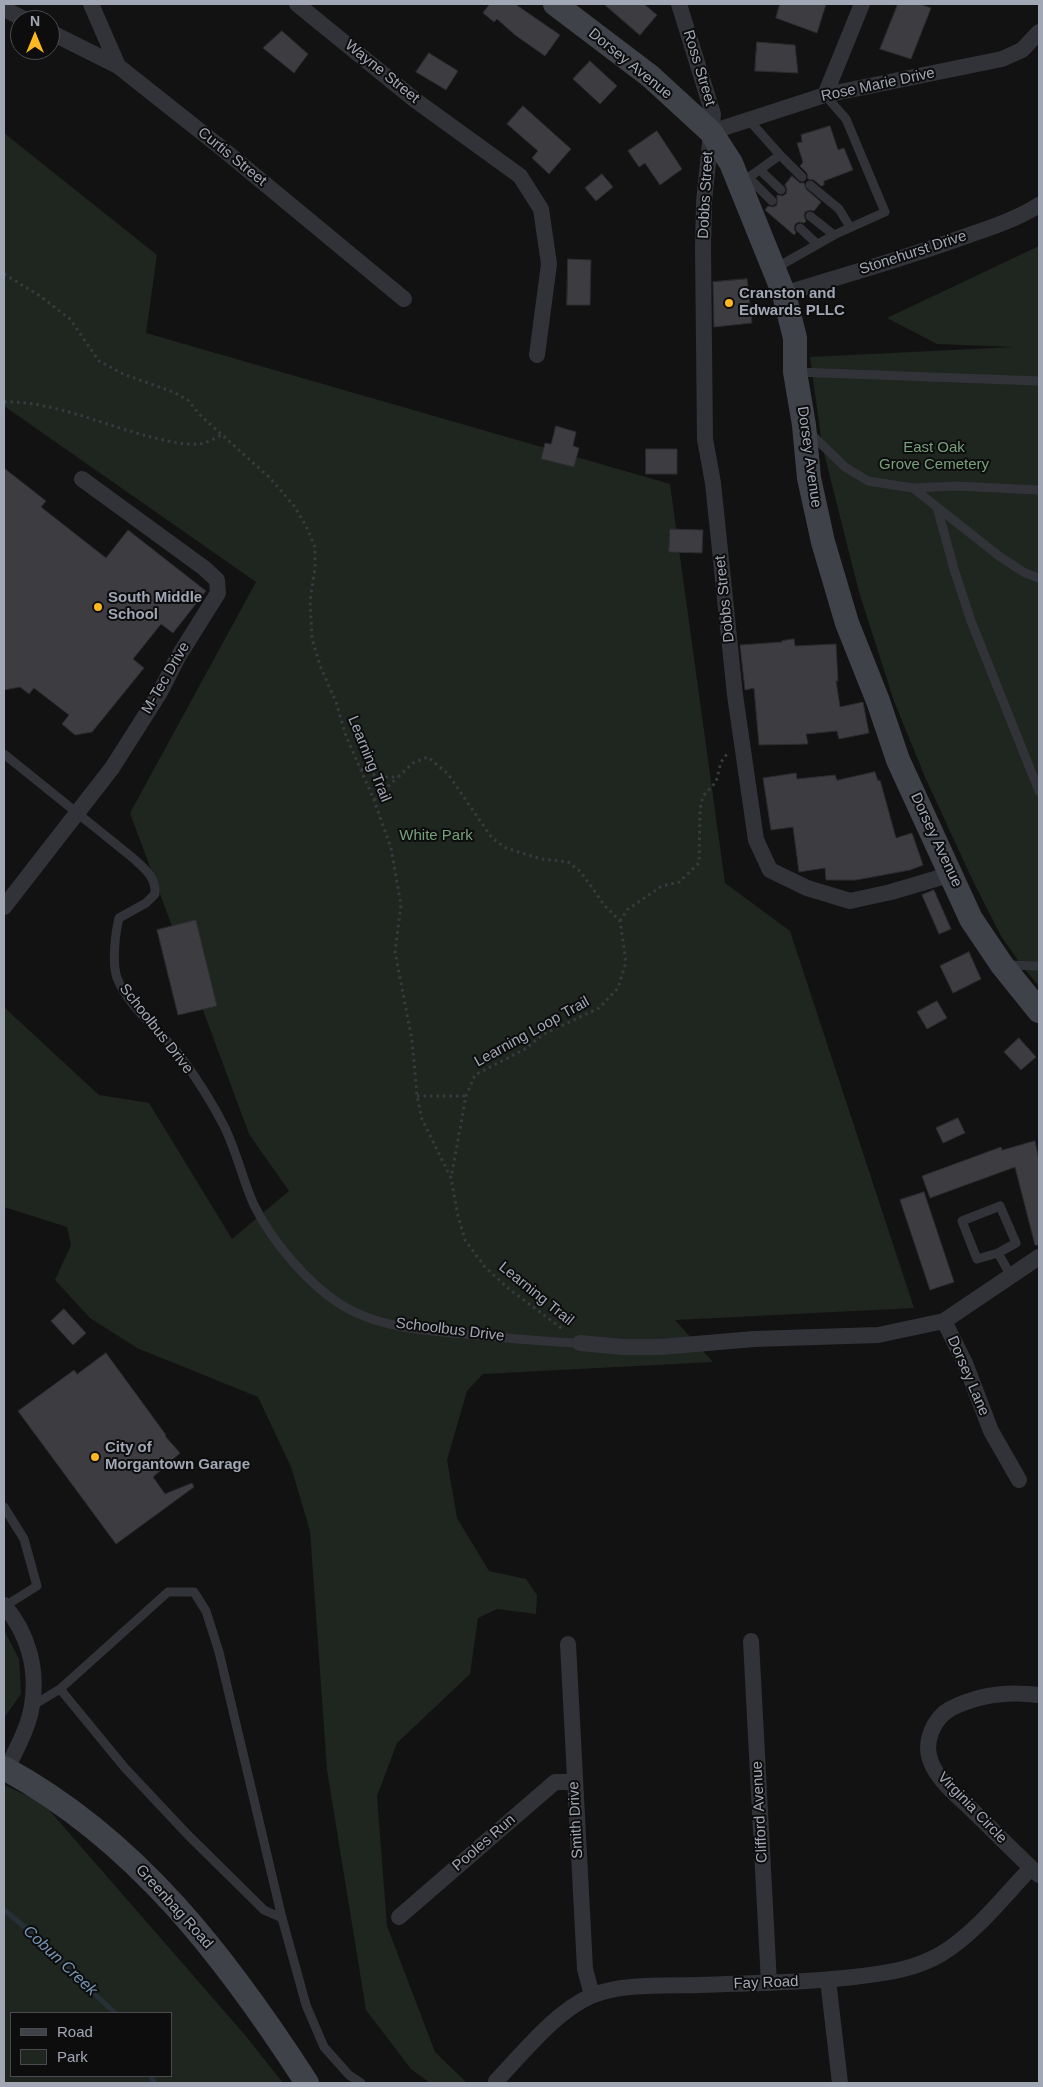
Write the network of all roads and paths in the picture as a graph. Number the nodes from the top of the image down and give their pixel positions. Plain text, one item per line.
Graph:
1 (91, 4) edge
2 (297, 4) edge
3 (555, 4) edge
4 (679, 4) edge
5 (862, 4) edge
6 (1039, 32) edge
7 (60, 37) edge
8 (118, 66) junction
9 (826, 95) junction
10 (749, 120) junction
11 (710, 132) junction
12 (780, 155) junction
13 (760, 170) junction
14 (802, 177) dead end
15 (744, 181) junction
16 (810, 185) dead end
17 (781, 190) dead end
18 (772, 201) dead end
19 (1039, 205) edge
20 (810, 216) dead end
21 (850, 227) junction
22 (800, 228) dead end
23 (834, 235) junction
24 (817, 244) junction
25 (774, 270) junction
26 (4, 274) edge
27 (784, 294) junction
28 (404, 300) dead end
29 (537, 355) dead end
30 (795, 372) junction
31 (1039, 381) edge
32 (4, 402) edge
33 (804, 425) junction
34 (222, 435) junction
35 (82, 479) dead end
36 (913, 488) junction
37 (1039, 490) edge
38 (937, 507) junction
39 (1039, 578) edge
40 (741, 737) junction
41 (4, 754) edge
42 (360, 768) junction
43 (398, 777) junction
44 (1039, 791) edge
45 (374, 800) junction
46 (77, 812) junction
47 (952, 874) junction
48 (6, 899) edge
49 (620, 920) junction
50 (1002, 964) junction
51 (1039, 966) edge
52 (1039, 1011) edge
53 (417, 1096) junction
54 (466, 1096) junction
55 (451, 1178) junction
56 (998, 1253) junction
57 (1039, 1256) edge
58 (1010, 1276) junction
59 (944, 1321) junction
60 (580, 1343) junction
61 (1019, 1480) dead end
62 (4, 1507) edge
63 (4, 1606) edge
64 (751, 1641) dead end
65 (568, 1644) dead end
66 (60, 1689) junction
67 (1039, 1695) edge
68 (32, 1706) junction
69 (5, 1769) edge
70 (574, 1782) junction
71 (1035, 1872) edge
72 (399, 1917) dead end
73 (282, 1918) junction
74 (828, 1980) junction
75 (768, 1983) junction
76 (592, 1995) junction
77 (496, 2081) dead end
78 (307, 2083) edge
79 (361, 2083) edge
80 (840, 2083) edge

1 - 8 street
2 - 29 street, Wayne Street
3 - 11 street, Dorsey Avenue
4 - 11 street, Ross Street
5 - 9 street
6 - 9 street, Rose Marie Drive
7 - 8 street, Curtis Street
8 - 28 street, Curtis Street
9 - 10 street, Rose Marie Drive
9 - 21 lane
10 - 11 street, Rose Marie Drive
10 - 12 lane
11 - 15 street, Dorsey Avenue
11 - 40 street, Dobbs Street
12 - 13 lane
12 - 14 lane
13 - 15 lane
13 - 17 lane
15 - 18 lane
15 - 25 street, Dorsey Avenue
16 - 21 lane
19 - 27 street, Stonehurst Drive
20 - 23 lane
21 - 23 lane
22 - 24 lane
23 - 24 lane
24 - 25 lane
25 - 27 street, Dorsey Avenue
26 - 34 path, Learning Trail
27 - 30 street, Dorsey Avenue
30 - 31 lane
30 - 33 street, Dorsey Avenue
32 - 34 path
33 - 36 lane
33 - 47 street, Dorsey Avenue
34 - 42 path, Learning Trail
35 - 46 street, M-Tec Drive
36 - 37 lane
36 - 38 lane
38 - 39 lane
38 - 44 lane
40 - 47 street, Dobbs Street
40 - 49 path
41 - 46 lane
42 - 43 path
42 - 45 path, Learning Trail
43 - 45 path
43 - 49 path
45 - 53 path, Learning Trail
46 - 48 street, M-Tec Drive
46 - 60 lane, Schoolbus Drive
47 - 50 street, Dorsey Avenue
49 - 54 path, Learning Loop Trail
50 - 51 lane
50 - 52 street, Dorsey Avenue
53 - 54 path
53 - 55 path, Learning Trail
54 - 55 path, Learning Loop Trail
55 - 60 path, Learning Trail
56 - 56 lane
56 - 58 lane
57 - 58 street, Dorsey Lane
58 - 59 street, Dorsey Lane
59 - 60 street, Schoolbus Drive
59 - 61 street, Dorsey Lane
62 - 63 lane
63 - 68 street
64 - 75 street, Clifford Avenue
65 - 70 street, Smith Drive
66 - 68 lane
66 - 73 lane
66 - 73 lane
67 - 71 street, Virginia Circle
68 - 69 street
69 - 78 street, Greenbag Road
70 - 72 street, Pooles Run
70 - 76 street, Smith Drive
71 - 74 street, Fay Road
73 - 79 lane
74 - 75 street, Fay Road
74 - 80 street
75 - 76 street, Fay Road
76 - 77 street, Fay Road

